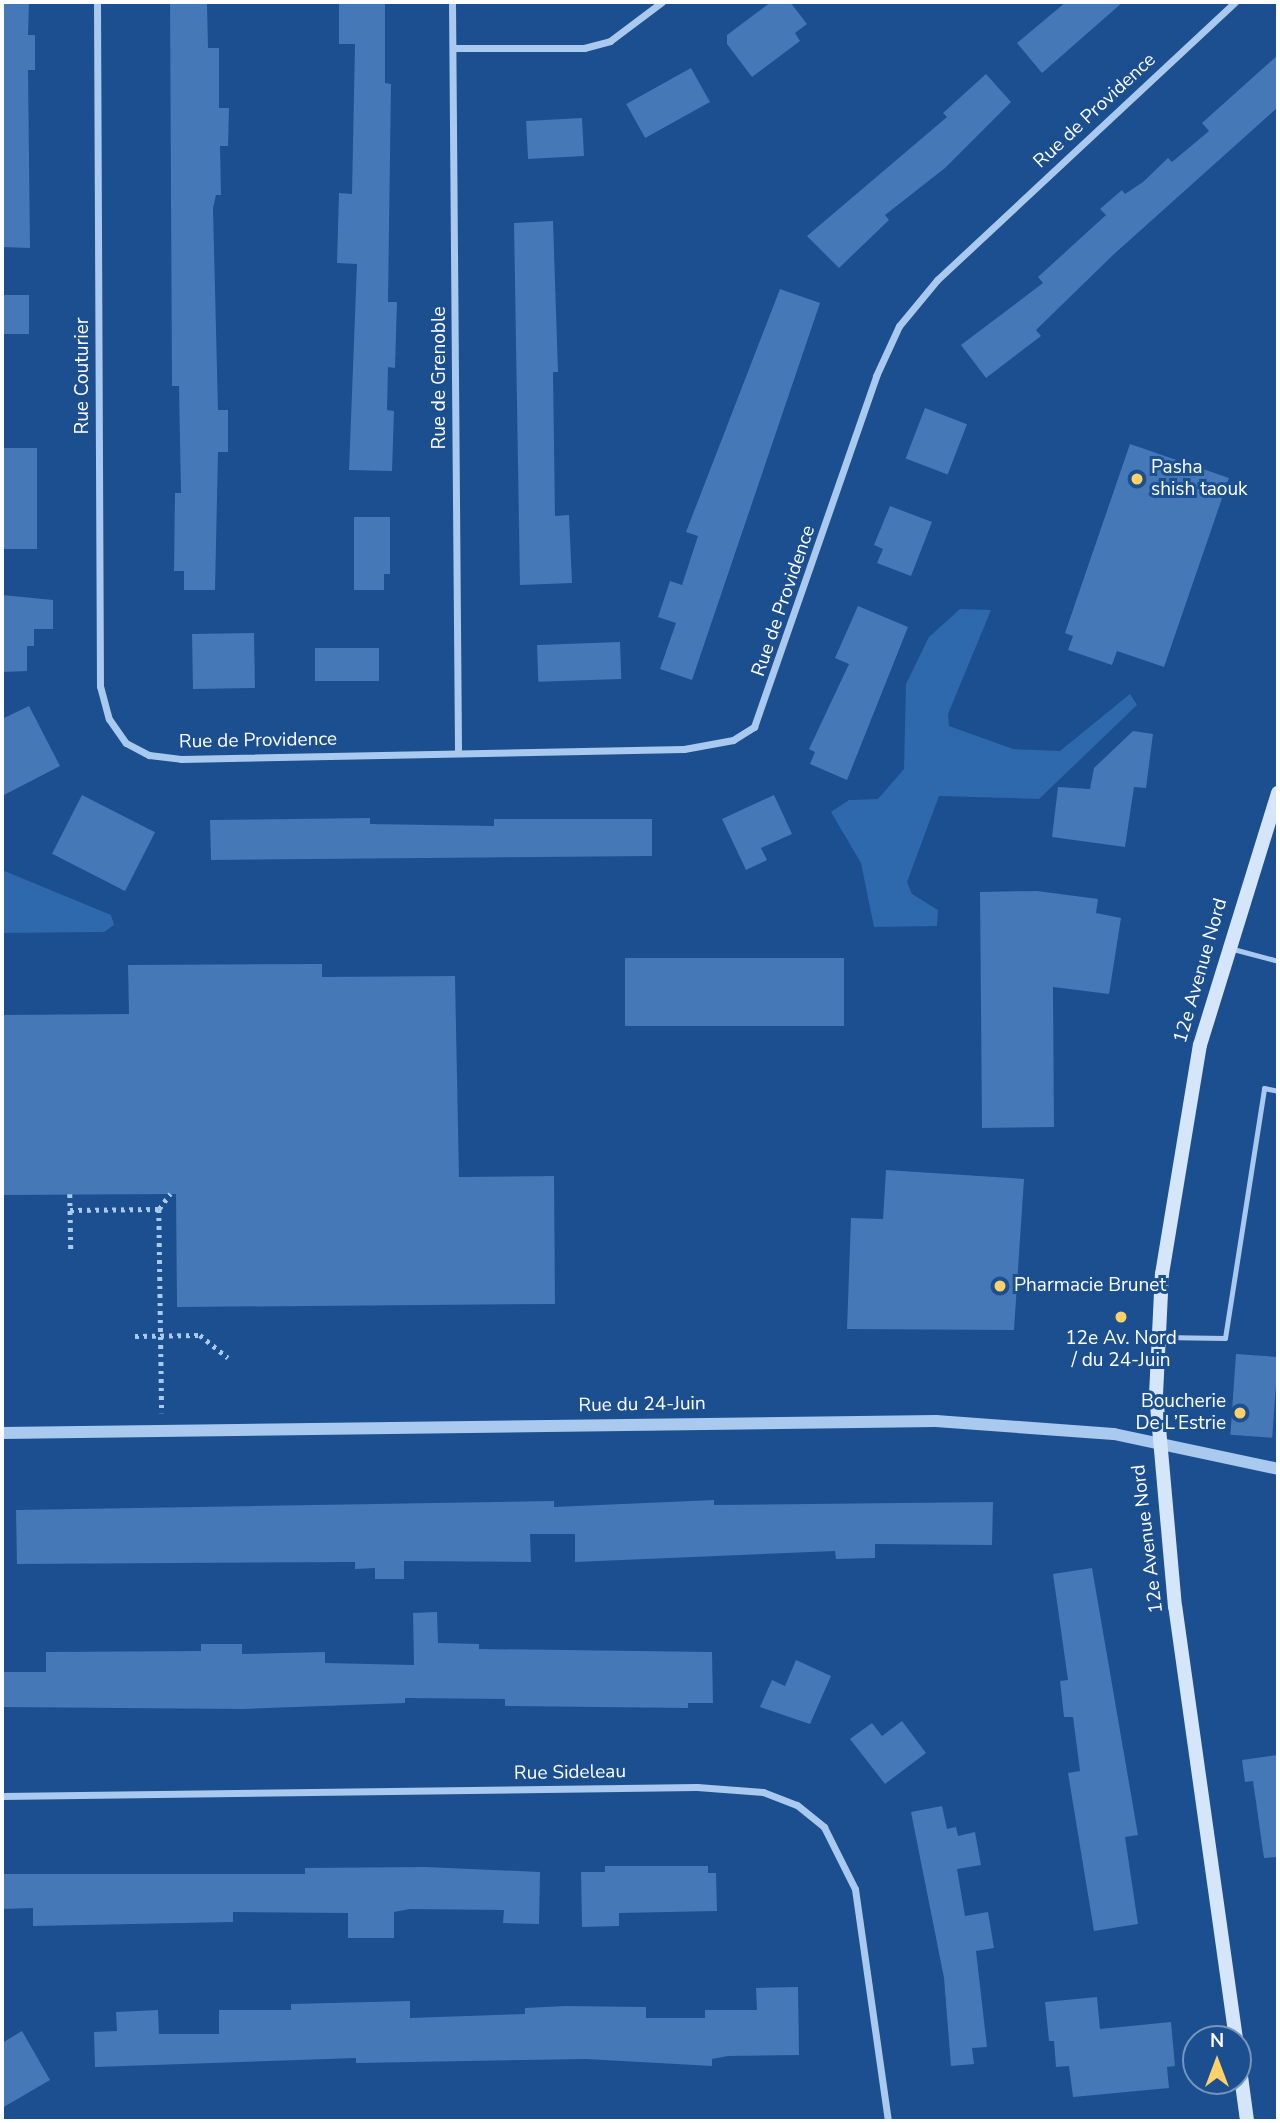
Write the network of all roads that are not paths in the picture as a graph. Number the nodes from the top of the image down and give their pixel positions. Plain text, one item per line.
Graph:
1 (97, 2) edge
2 (452, 2) edge
3 (662, 2) edge
4 (1235, 2) edge
5 (453, 48) junction
6 (126, 743) joint
7 (458, 753) junction
8 (1278, 793) edge
9 (1226, 947) junction
10 (1278, 961) edge
11 (1278, 1091) edge
12 (1158, 1337) junction
13 (2, 1433) edge
14 (1157, 1444) junction
15 (1278, 1469) edge
16 (2, 1796) edge
17 (1234, 2025) edge
18 (1244, 2095) edge
19 (887, 2121) edge
20 (1247, 2121) edge

1 - 6 street, Rue Couturier
2 - 5 street, Rue de Grenoble
3 - 5 street
4 - 7 street, Rue de Providence
5 - 7 street, Rue de Grenoble
6 - 7 street, Rue de Providence
8 - 9 main road, 12e Avenue Nord
9 - 10 lane
9 - 12 main road, 12e Avenue Nord
11 - 12 lane
12 - 14 main road, 12e Avenue Nord
13 - 14 street, Rue du 24-Juin
14 - 15 street, Rue du 24-Juin
14 - 17 main road, 12e Avenue Nord
16 - 19 street, Rue Sideleau
18 - 20 main road

